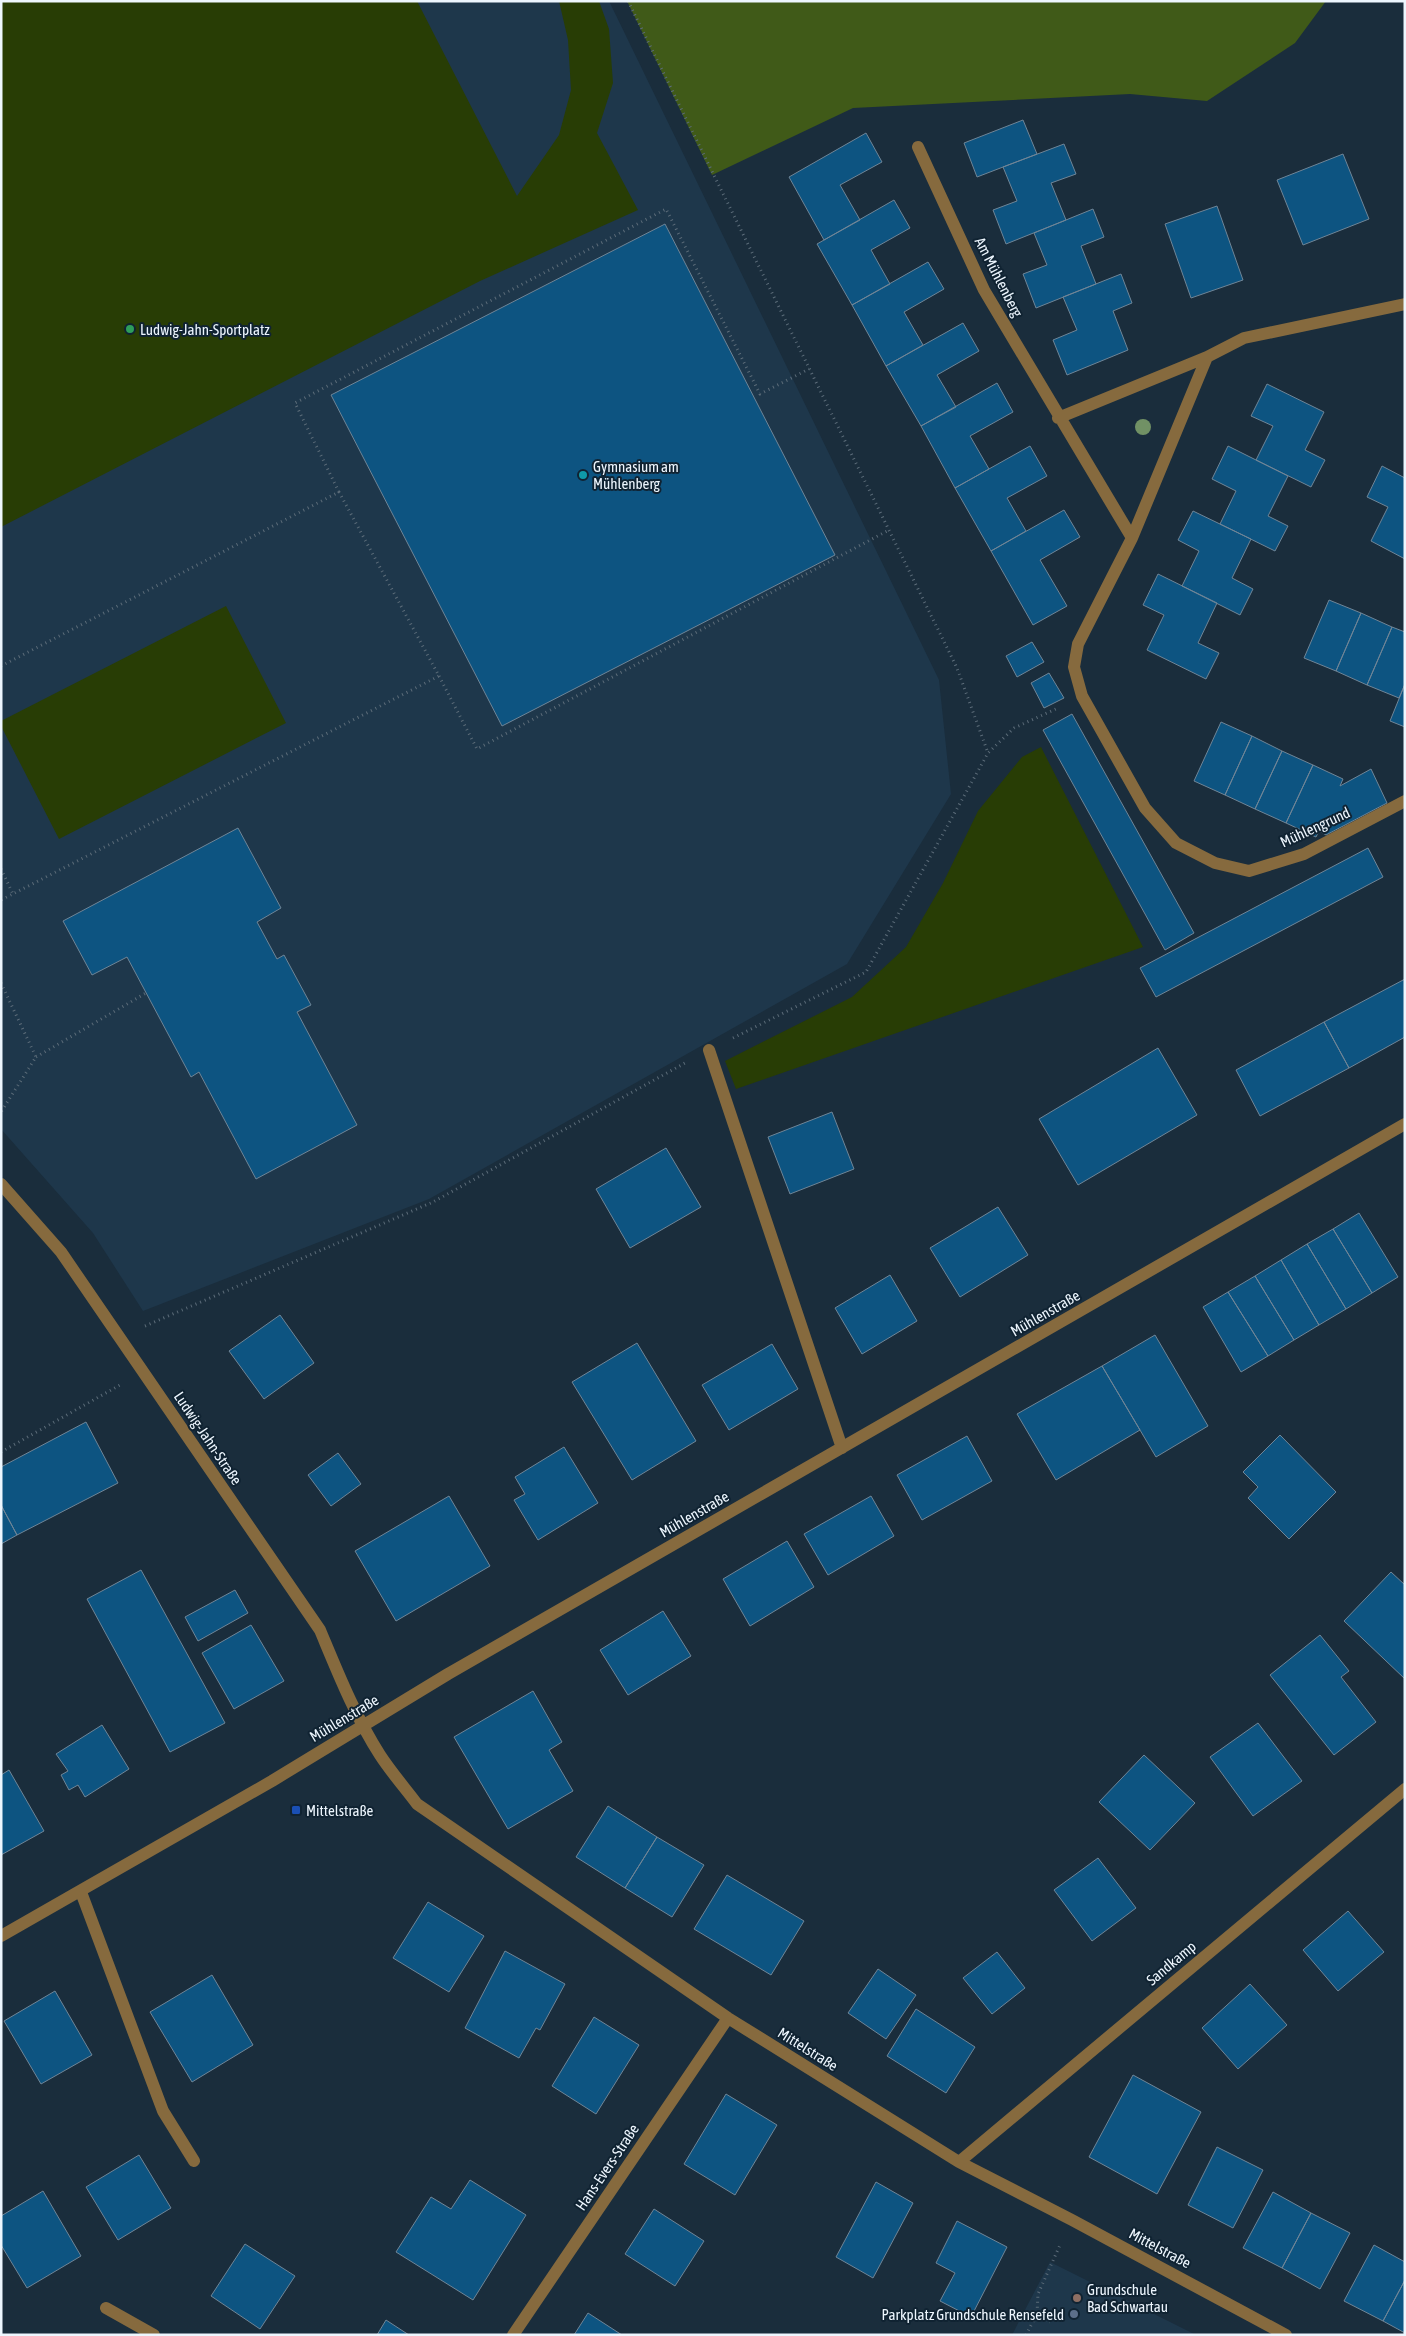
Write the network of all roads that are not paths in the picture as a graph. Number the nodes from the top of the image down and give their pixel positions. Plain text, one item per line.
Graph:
1 (918, 147) dead end
2 (1405, 304) edge
3 (1207, 356) junction
4 (1058, 418) junction
5 (1132, 538) junction
6 (1405, 801) edge
7 (710, 1050) road end
8 (1405, 1124) edge
9 (1, 1184) edge
10 (842, 1448) junction
11 (363, 1726) junction
12 (1405, 1790) edge
13 (81, 1892) junction
14 (1, 1936) edge
15 (728, 2018) junction
16 (194, 2161) dead end
17 (958, 2162) junction
18 (106, 2308) dead end
19 (154, 2335) edge
20 (513, 2335) edge
21 (1286, 2335) edge

1 - 4 street, Am Mühlenberg
2 - 3 street
3 - 4 street
3 - 5 street
4 - 5 street, Am Mühlenberg
5 - 6 street, Mühlengrund
7 - 10 street
8 - 10 street, Mühlenstraße
9 - 11 street, Ludwig-Jahn-Straße
10 - 11 street, Mühlenstraße
11 - 13 street, Mühlenstraße
11 - 15 street, Mittelstraße
12 - 17 street, Sandkamp
13 - 14 street, Mühlenstraße
13 - 16 street
15 - 17 street, Mittelstraße
15 - 20 street, Hans-Evers-Straße
17 - 21 street, Mittelstraße
18 - 19 street

